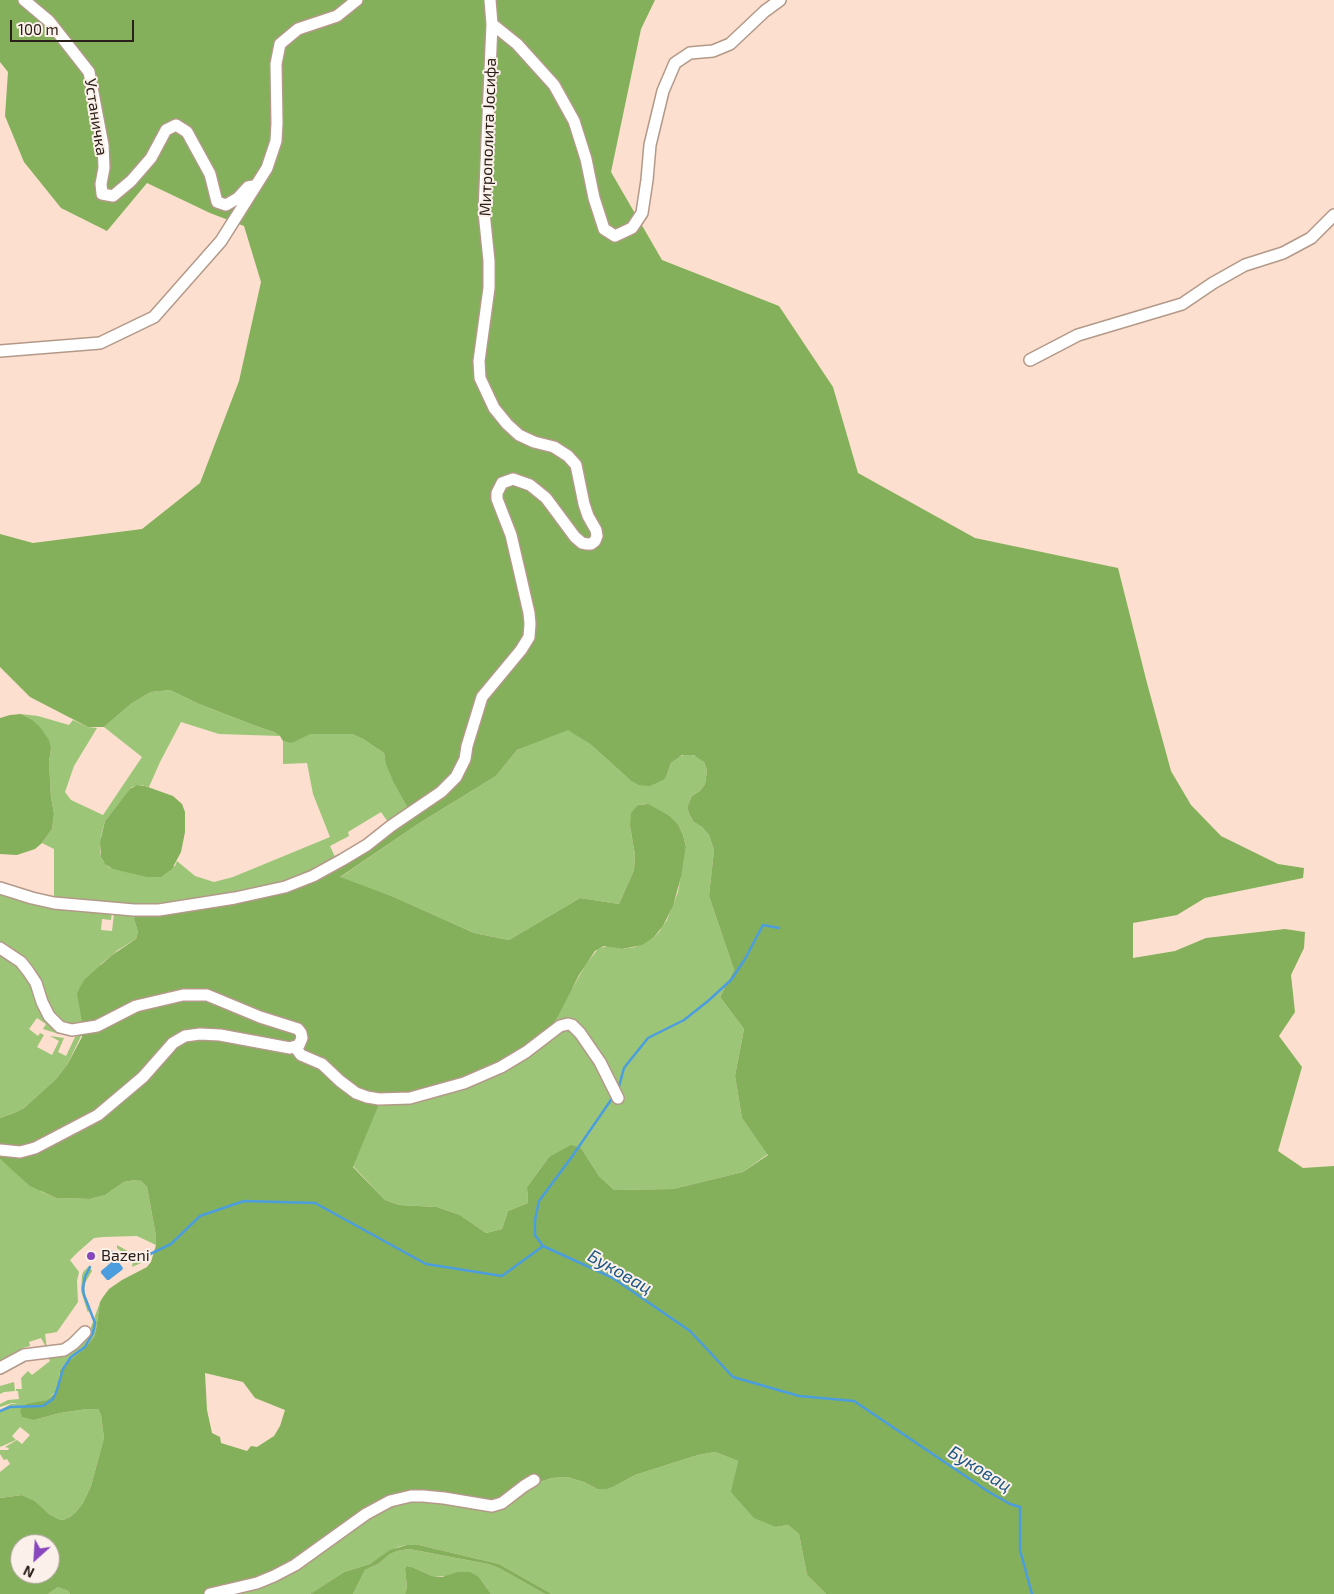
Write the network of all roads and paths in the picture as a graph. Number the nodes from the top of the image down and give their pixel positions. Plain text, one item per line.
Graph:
1 (24, 0) edge
2 (357, 0) edge
3 (490, 0) edge
4 (780, 0) edge
5 (492, 24) junction
6 (256, 186) junction
7 (1334, 215) edge
8 (0, 351) edge
9 (1030, 360) dead end
10 (0, 888) edge
11 (0, 948) edge
12 (295, 1048) junction
13 (616, 1095) dead end
14 (0, 1150) edge
15 (85, 1332) dead end
16 (0, 1368) edge
17 (534, 1480) dead end
18 (210, 1594) edge

1 - 6 street, Устаничка
2 - 6 street
3 - 5 street, Митрополита Јосифа
4 - 5 street
5 - 10 street, Митрополита Јосифа
6 - 8 street
7 - 9 street
11 - 12 street
12 - 13 street
12 - 14 street
15 - 16 street
17 - 18 street

